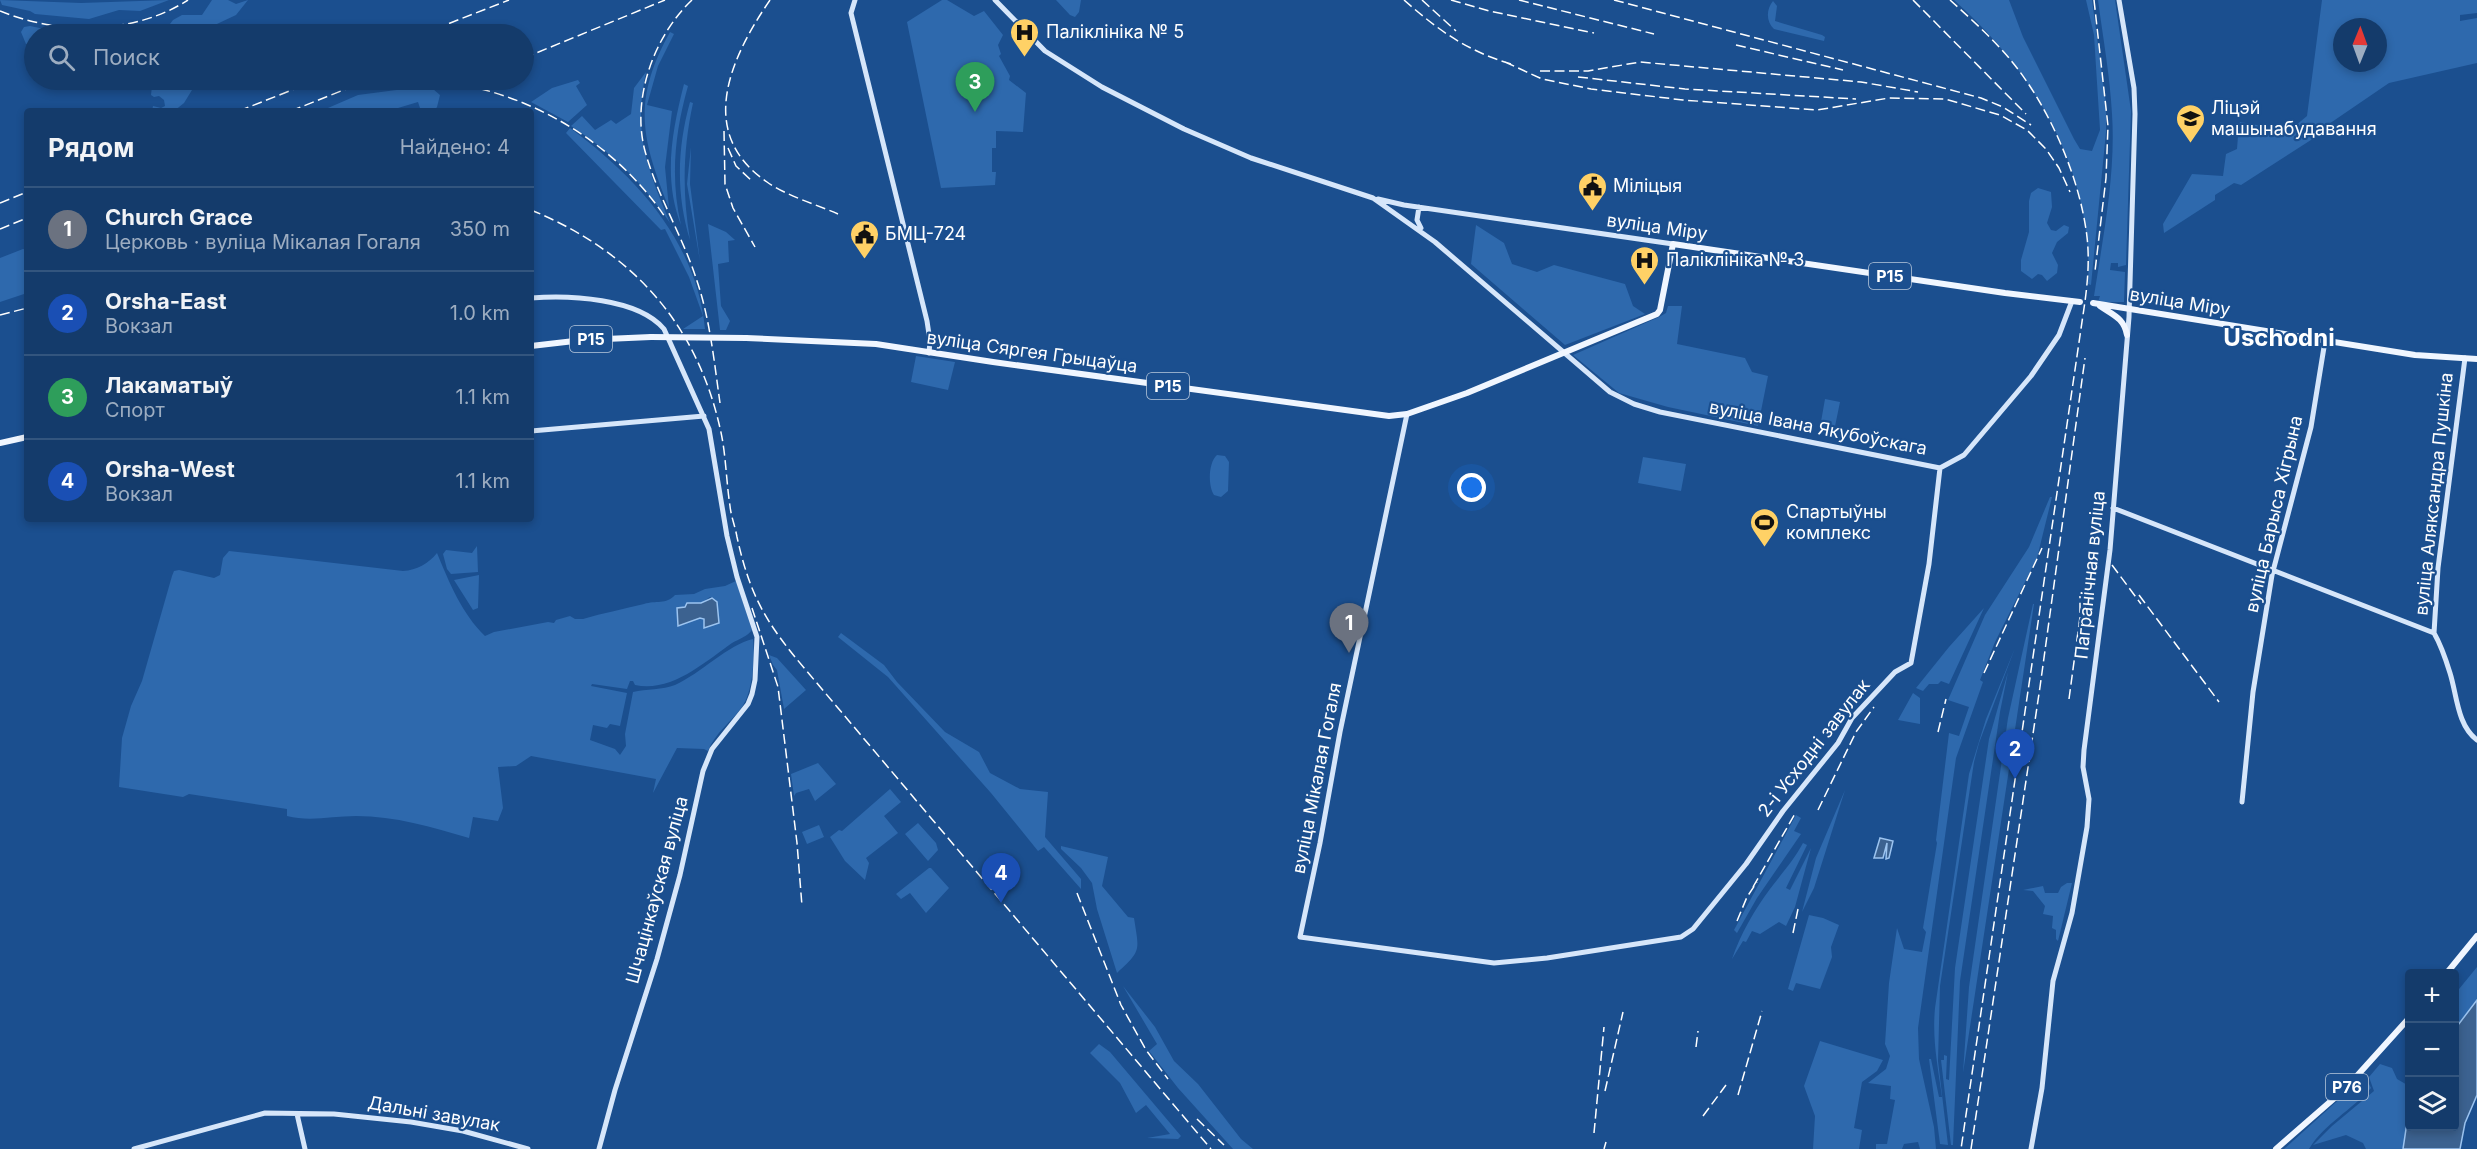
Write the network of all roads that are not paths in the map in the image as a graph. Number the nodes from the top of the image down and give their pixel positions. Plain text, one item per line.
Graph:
1 (855, 0) edge
2 (995, 0) edge
3 (2120, 0) edge
4 (1373, 198) junction
5 (1404, 205) junction
6 (1419, 207) junction
7 (1403, 218) junction
8 (1424, 232) junction
9 (1672, 244) junction
10 (534, 298) edge
11 (2072, 301) junction
12 (2089, 303) junction
13 (2129, 309) junction
14 (2127, 334) junction
15 (2325, 341) junction
16 (534, 346) edge
17 (929, 353) junction
18 (1563, 353) junction
19 (2465, 358) junction
20 (2477, 359) edge
21 (1407, 414) junction
22 (704, 416) junction
23 (534, 431) edge
24 (24, 438) edge
25 (0, 443) edge
26 (1940, 468) junction
27 (2113, 508) junction
28 (2273, 569) junction
29 (2434, 633) junction
30 (2477, 740) edge
31 (2242, 802) dead end
32 (1693, 929) joint
33 (2477, 936) edge
34 (2450, 969) edge
35 (2405, 1022) edge
36 (297, 1114) junction
37 (134, 1149) edge
38 (305, 1149) edge
39 (528, 1149) edge
40 (599, 1149) edge
41 (2031, 1149) edge
42 (2276, 1149) edge

1 - 17 street
2 - 4 street
3 - 13 street, Пагранічная вуліца
4 - 5 street, вуліца Міру
4 - 7 street, вуліца Івана Якубоўскага
5 - 6 street, вуліца Міру
5 - 7 street
6 - 8 street
6 - 9 street, вуліца Міру
7 - 8 street, вуліца Івана Якубоўскага
8 - 18 street, вуліца Івана Якубоўскага
9 - 11 main road, вуліца Міру / Р15
9 - 18 main road, Р15
10 - 22 street, Шчацінкаўская вуліца
11 - 12 main road, вуліца Міру / Р15
11 - 26 street, вуліца Івана Якубоўскага
12 - 13 main road, вуліца Міру / Р15
12 - 14 main road
13 - 14 street, Пагранічная вуліца
13 - 15 main road, вуліца Міру / Р15
14 - 27 street, Пагранічная вуліца
15 - 19 main road, вуліца Міру / Р15
15 - 28 street, вуліца Барыса Хігрына
16 - 17 main road, вуліца Сяргея Грыцаўца / Р15, bridge
17 - 21 main road, вуліца Сяргея Грыцаўца / Р15
18 - 21 main road, Р15
18 - 26 street, вуліца Івана Якубоўскага
19 - 20 main road, вуліца Міру / Р15
19 - 29 street, вуліца Аляксандра Пушкіна
21 - 32 street, вуліца Мікалая Гогаля
22 - 23 street
22 - 40 street, Шчацінкаўская вуліца
24 - 25 main road
26 - 32 street, 2-і Усходні завулак
27 - 28 street
27 - 41 street, Пагранічная вуліца
28 - 29 street
28 - 31 street, вуліца Барыса Хігрына
29 - 30 street
33 - 34 main road
35 - 42 main road, Р76
36 - 37 street, Дальні завулак
36 - 38 street
36 - 39 street, Дальні завулак

